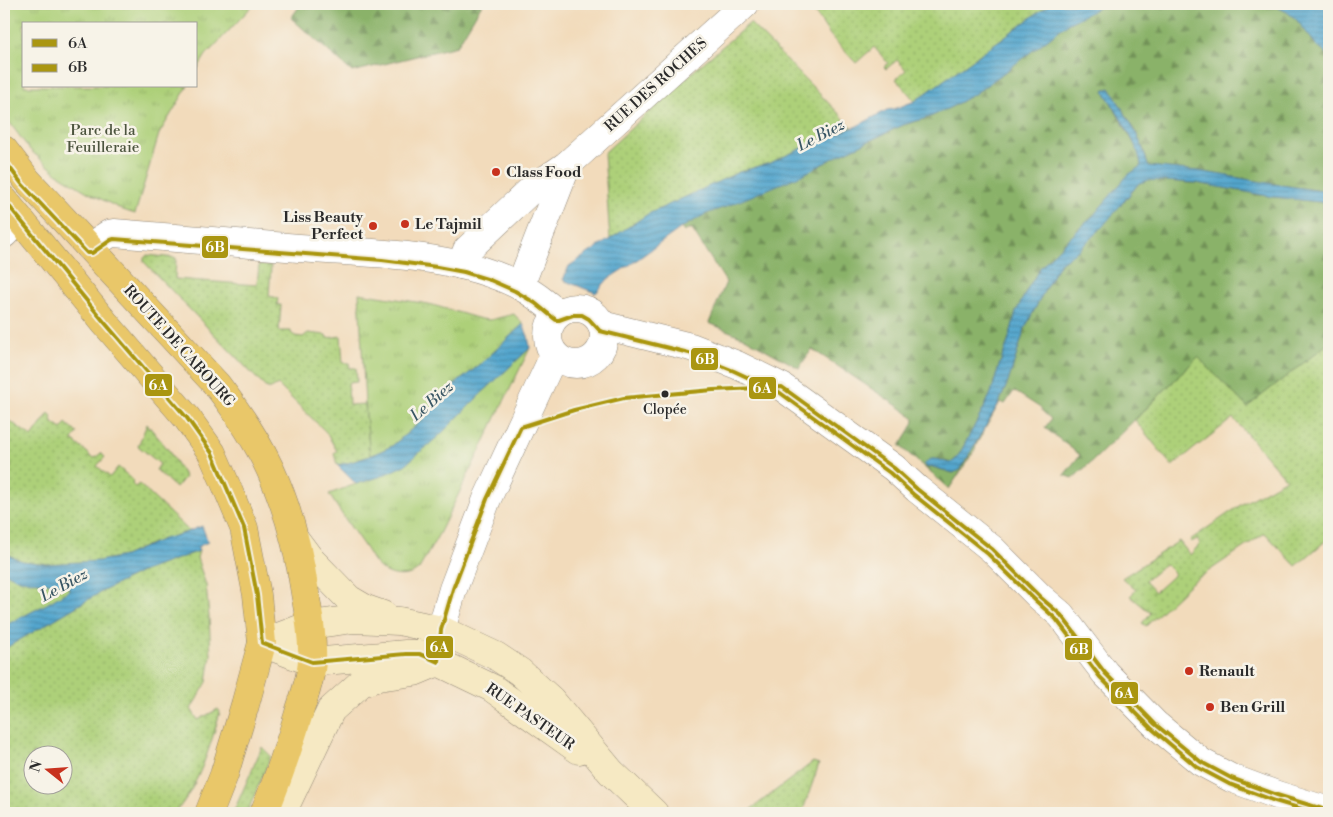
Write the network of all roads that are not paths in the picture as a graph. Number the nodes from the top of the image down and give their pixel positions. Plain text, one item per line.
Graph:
1 (745, 4) edge
2 (4, 150) edge
3 (568, 165) junction
4 (9, 218) edge
5 (89, 247) junction
6 (462, 265) junction
7 (520, 286) junction
8 (558, 314) junction
9 (602, 325) junction
10 (554, 355) junction
11 (294, 539) junction
12 (399, 621) junction
13 (310, 626) junction
14 (441, 630) junction
15 (262, 643) junction
16 (312, 662) junction
17 (438, 662) junction
18 (611, 772) junction
19 (1329, 811) edge
20 (209, 813) edge
21 (264, 813) edge
22 (282, 813) edge
23 (654, 813) edge

1 - 3 street, RUE DES ROCHES
2 - 5 main road, ROUTE DE CABOURG
3 - 6 street, RUE DES ROCHES
3 - 7 street, RUE DES ROCHES
4 - 15 main road
5 - 6 street
5 - 11 main road, ROUTE DE CABOURG
6 - 7 street
7 - 8 street
8 - 9 street
8 - 10 street
9 - 10 street
9 - 19 street
10 - 14 street
11 - 12 main road
11 - 13 main road, ROUTE DE CABOURG
12 - 13 main road, RUE PASTEUR
12 - 14 main road, RUE PASTEUR
13 - 15 main road, RUE PASTEUR
13 - 16 main road, ROUTE DE CABOURG
14 - 17 street
14 - 18 main road, RUE PASTEUR
15 - 16 main road, RUE PASTEUR
15 - 20 main road
16 - 17 main road, RUE PASTEUR
16 - 21 main road, ROUTE DE CABOURG
17 - 18 main road, RUE PASTEUR
17 - 22 main road
18 - 23 main road, RUE PASTEUR

